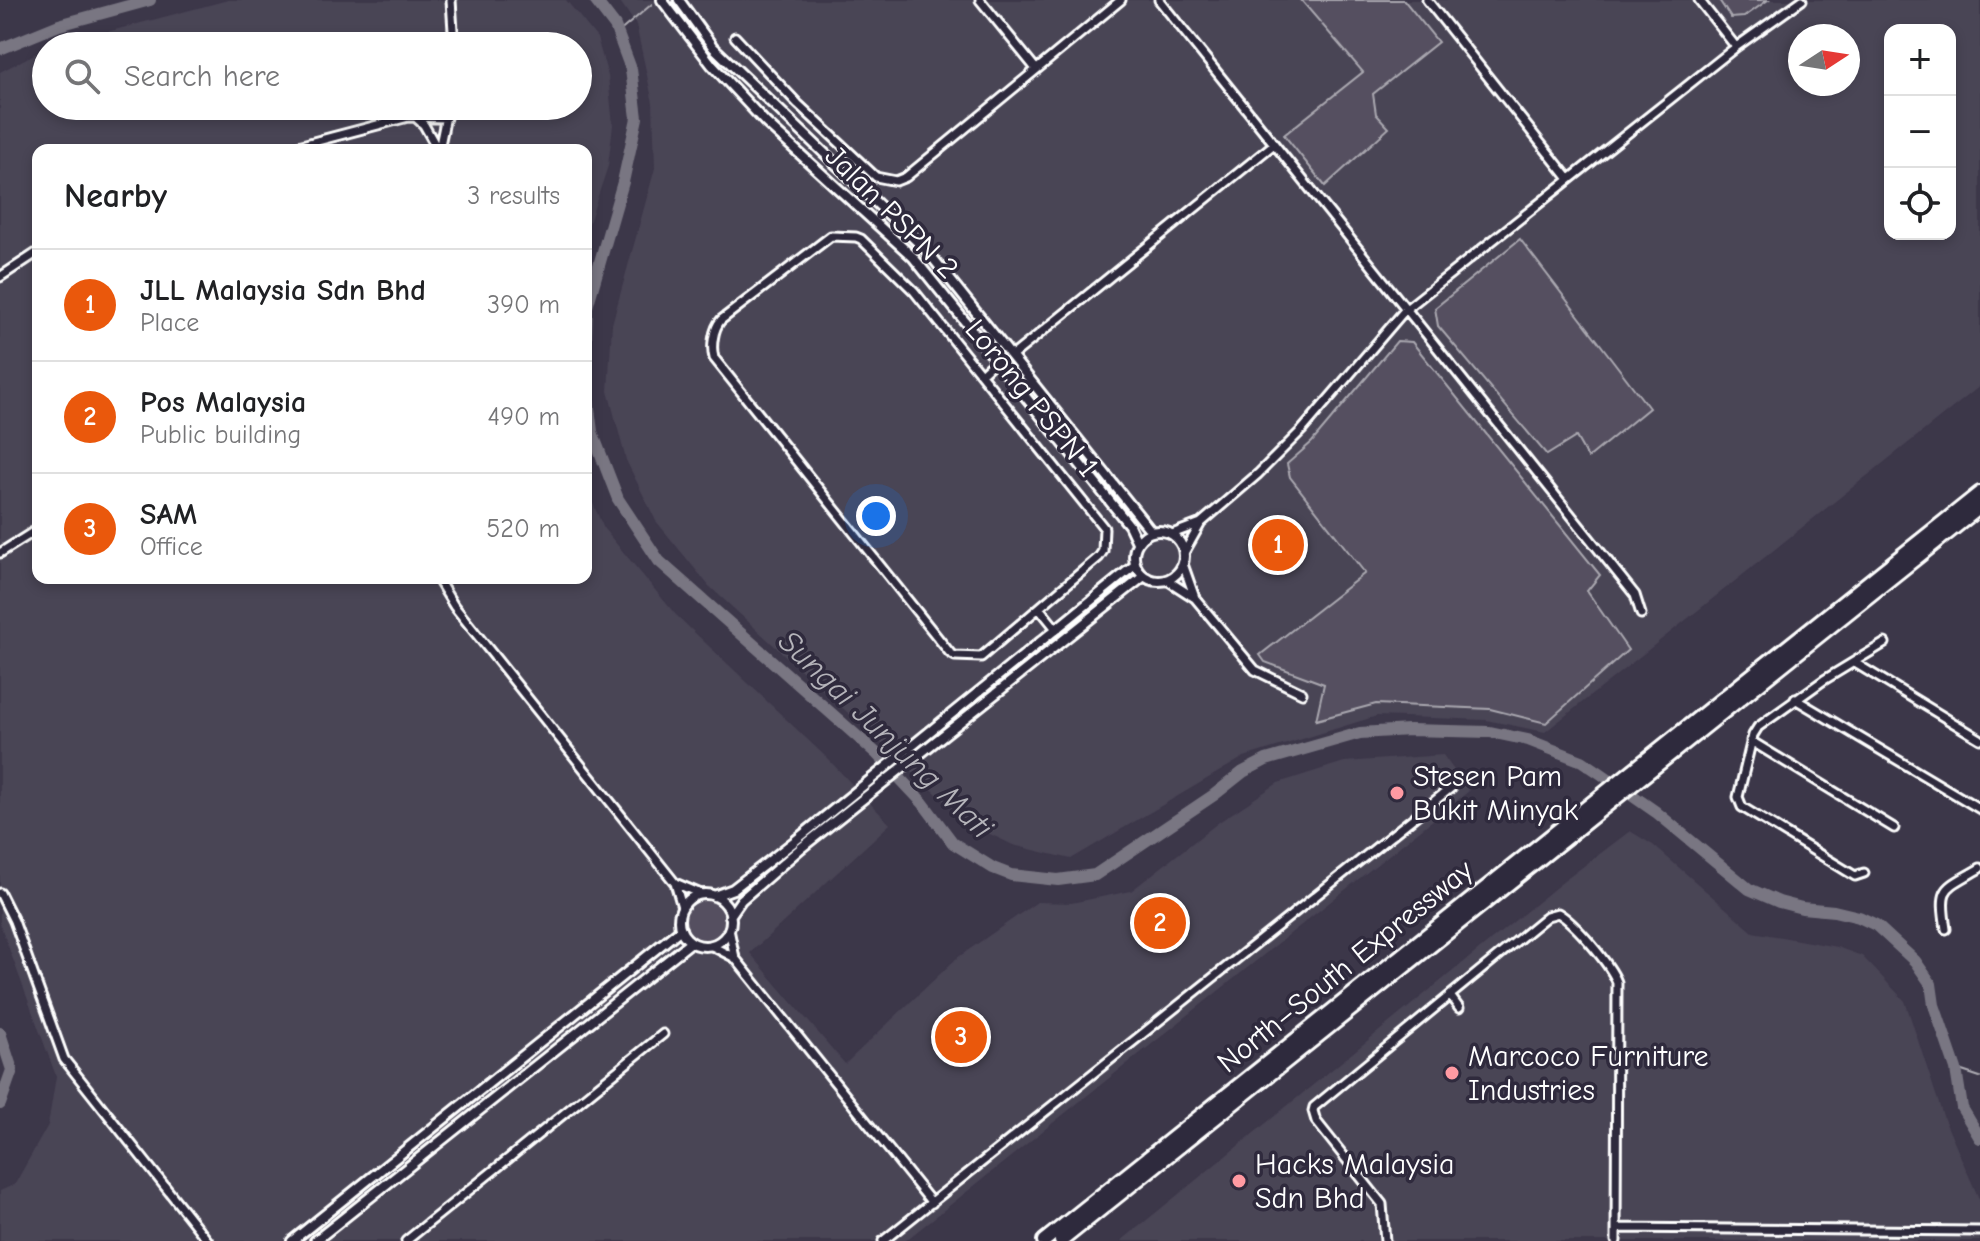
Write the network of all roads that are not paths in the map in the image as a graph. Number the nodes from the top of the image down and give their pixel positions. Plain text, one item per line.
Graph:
1 (451, 0) edge
2 (662, 0) edge
3 (679, 0) edge
4 (980, 0) edge
5 (1121, 0) edge
6 (1159, 0) edge
7 (1427, 0) edge
8 (1699, 0) edge
9 (1802, 0) edge
10 (453, 32) edge
11 (735, 37) dead end
12 (1736, 47) junction
13 (1036, 69) junction
14 (798, 104) junction
15 (785, 117) junction
16 (399, 120) edge
17 (418, 120) edge
18 (446, 120) edge
19 (306, 144) edge
20 (435, 144) edge
21 (440, 144) edge
22 (1274, 144) junction
23 (1569, 179) junction
24 (32, 256) edge
25 (0, 277) edge
26 (1405, 310) junction
27 (1012, 356) junction
28 (996, 360) junction
29 (981, 374) junction
30 (1980, 493) edge
31 (1980, 507) edge
32 (1201, 523) junction
33 (1151, 531) junction
34 (32, 533) edge
35 (1172, 534) junction
36 (1137, 542) junction
37 (0, 553) edge
38 (1184, 553) junction
39 (1183, 564) junction
40 (1135, 565) junction
41 (1144, 576) junction
42 (1167, 580) junction
43 (441, 584) edge
44 (1195, 598) junction
45 (1040, 609) junction
46 (1641, 614) dead end
47 (1057, 630) junction
48 (1885, 643) dead end
49 (1855, 663) junction
50 (1302, 693) dead end
51 (1795, 699) junction
52 (1980, 739) edge
53 (1751, 741) junction
54 (1633, 775) junction
55 (1452, 787) dead end
56 (1610, 794) junction
57 (1980, 809) edge
58 (1894, 828) dead end
59 (1980, 868) edge
60 (1864, 873) dead end
61 (675, 883) junction
62 (0, 893) edge
63 (701, 894) junction
64 (714, 896) junction
65 (682, 907) junction
66 (730, 916) junction
67 (681, 929) junction
68 (729, 929) junction
69 (1946, 929) dead end
70 (691, 942) junction
71 (710, 945) junction
72 (735, 958) junction
73 (1451, 997) junction
74 (1459, 1008) dead end
75 (663, 1034) dead end
76 (932, 1203) junction
77 (1617, 1228) junction
78 (1980, 1231) edge
79 (320, 1239) edge
80 (208, 1241) edge
81 (292, 1241) edge
82 (406, 1241) edge
83 (883, 1241) edge
84 (1044, 1241) edge
85 (1061, 1241) edge
86 (1385, 1241) edge
87 (1616, 1241) edge

1 - 10 street
2 - 28 street, Jalan PSPN 2
3 - 15 street, Jalan PSPN 2
4 - 13 street
5 - 13 street
6 - 22 street
7 - 23 street
8 - 12 street
9 - 12 street
11 - 14 street
12 - 23 street
13 - 14 street
14 - 15 street
15 - 27 street, Jalan PSPN 2
16 - 19 street
17 - 20 street
18 - 21 street
22 - 26 street
22 - 27 street
23 - 26 street
24 - 25 street
26 - 32 street
26 - 46 street
27 - 33 street, Jalan PSPN 2
28 - 29 street
28 - 36 street, Jalan PSPN 2
29 - 45 street, Lorong PSPN 1
29 - 45 street, Lorong PSPN 1
30 - 54 highway, North–South Expressway
31 - 54 highway, North–South Expressway
32 - 35 street
32 - 38 street
33 - 35 street
33 - 36 street
34 - 37 street
35 - 38 street
36 - 40 street
38 - 39 street
39 - 42 street
39 - 44 street
40 - 41 street
40 - 47 street
41 - 42 street
41 - 66 street
42 - 44 street
43 - 61 street
44 - 50 street
45 - 47 street
47 - 64 street
48 - 49 street
49 - 51 street
49 - 52 street
51 - 53 street
51 - 57 street
53 - 58 street
53 - 60 street
54 - 56 highway, North–South Expressway
55 - 76 street
56 - 84 highway, North–South Expressway
56 - 85 highway, North–South Expressway
59 - 69 street
61 - 63 street
61 - 65 street
62 - 80 street
63 - 64 street
63 - 65 street
64 - 66 street
65 - 67 street
66 - 68 street
67 - 70 street
67 - 81 street
68 - 71 street
68 - 72 street
70 - 71 street
70 - 79 street
71 - 72 street
72 - 76 street
73 - 74 street
73 - 77 street
73 - 86 street
75 - 82 street
76 - 83 street
77 - 78 street
77 - 87 street

